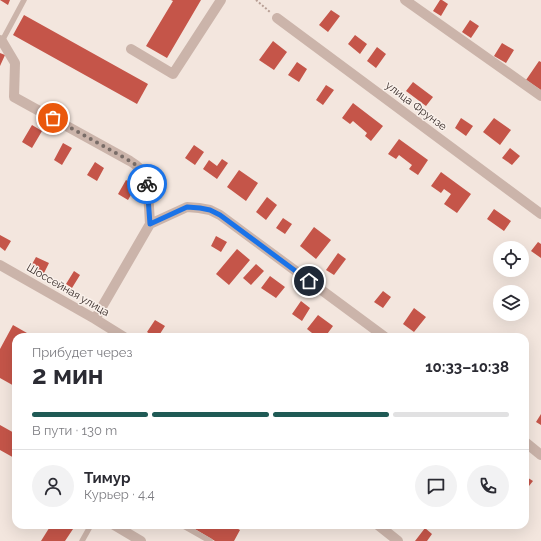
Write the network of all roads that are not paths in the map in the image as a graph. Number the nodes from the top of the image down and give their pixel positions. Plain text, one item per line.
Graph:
1 (24, 0) edge
2 (221, 0) edge
3 (405, 0) edge
4 (277, 18) road end
5 (1, 41) edge
6 (130, 49) dead end
7 (541, 96) edge
8 (541, 214) edge
9 (150, 224) junction
10 (0, 265) edge
11 (95, 319) junction
12 (118, 333) edge
13 (380, 333) edge
14 (529, 445) edge
15 (541, 455) edge
16 (89, 529) edge
17 (121, 529) edge
18 (189, 529) edge
19 (383, 529) edge
20 (82, 541) edge
21 (141, 541) edge
22 (210, 541) edge
23 (398, 541) edge

1 - 5 lane
2 - 6 street
3 - 7 street
4 - 8 street, улица Фрунзе
5 - 9 street
9 - 11 street
9 - 13 street
10 - 11 street, Шоссейная улица
11 - 12 street, Шоссейная улица
14 - 15 street
16 - 20 lane
17 - 21 street
18 - 22 lane
19 - 23 street

